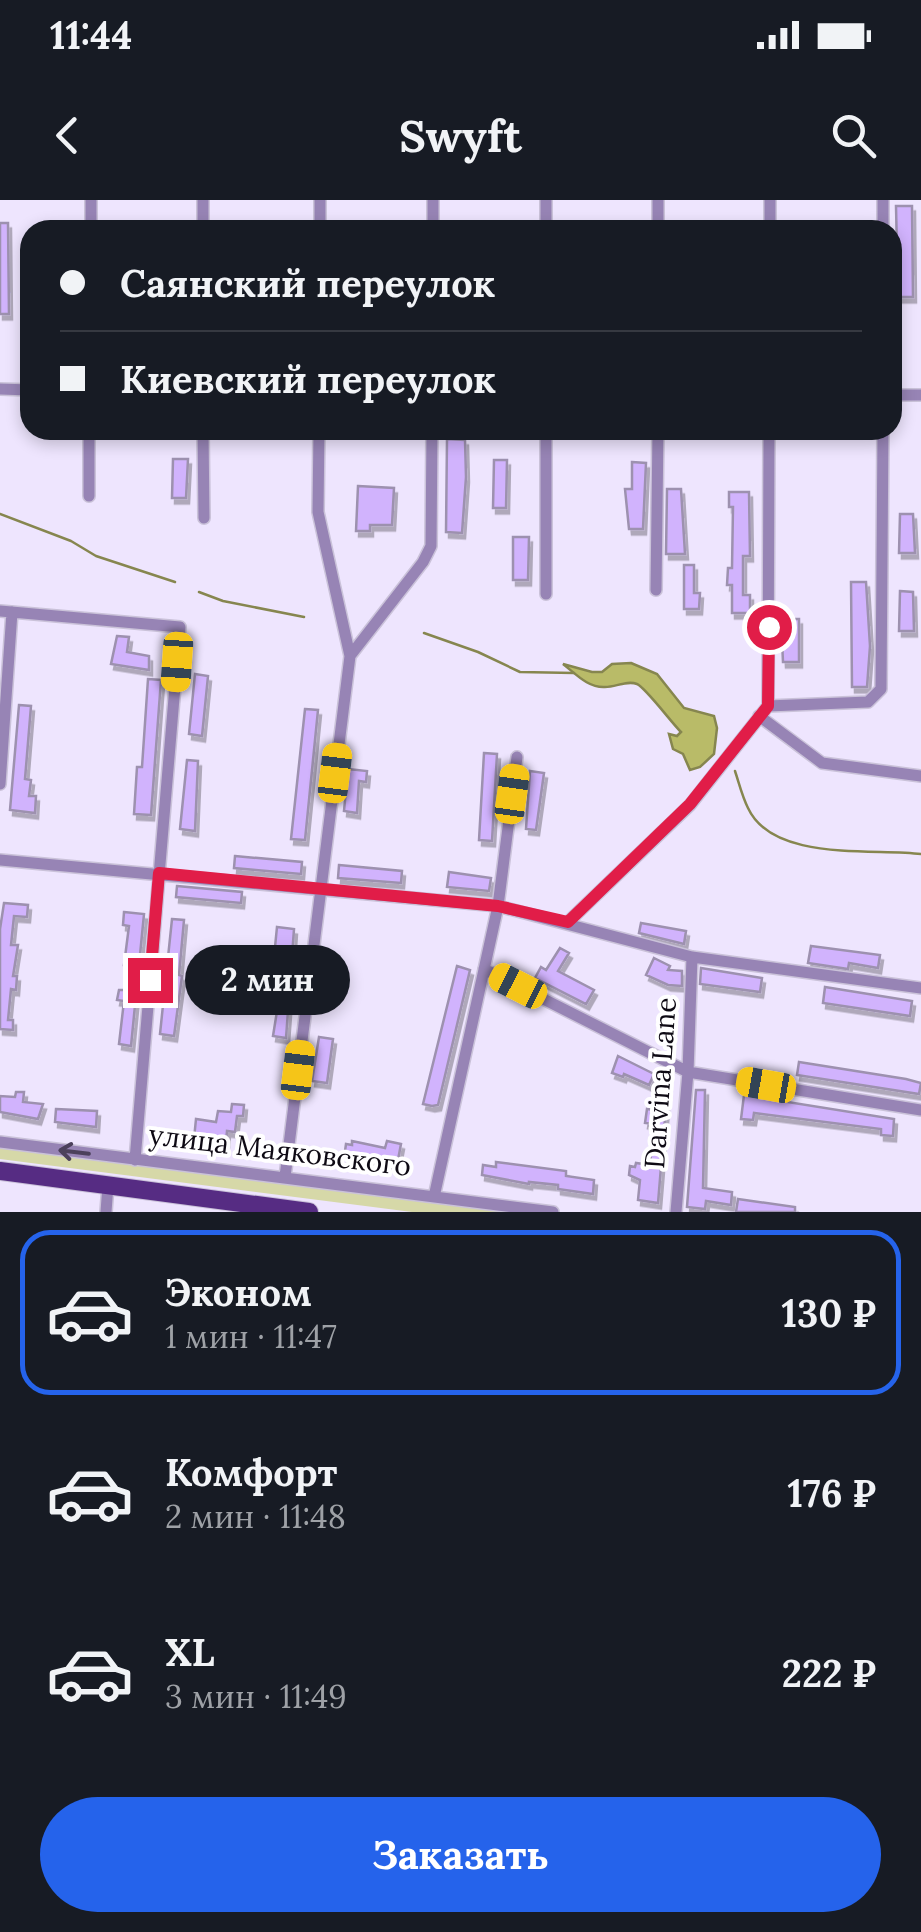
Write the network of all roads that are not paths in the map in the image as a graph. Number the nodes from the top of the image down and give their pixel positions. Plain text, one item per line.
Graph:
1 (89, 440) edge
2 (202, 440) edge
3 (319, 440) edge
4 (432, 440) edge
5 (546, 440) edge
6 (658, 440) edge
7 (770, 440) edge
8 (883, 440) edge
9 (89, 496) dead end
10 (204, 518) dead end
11 (656, 590) dead end
12 (546, 594) dead end
13 (6, 611) edge
14 (350, 656) junction
15 (764, 711) junction
16 (517, 757) dead end
17 (921, 776) edge
18 (0, 784) edge
19 (0, 860) edge
20 (159, 873) junction
21 (320, 890) junction
22 (498, 906) junction
23 (568, 922) junction
24 (692, 957) junction
25 (484, 969) junction
26 (921, 988) edge
27 (688, 1072) junction
28 (921, 1110) edge
29 (0, 1142) edge
30 (135, 1160) junction
31 (0, 1171) edge
32 (285, 1177) junction
33 (108, 1185) junction
34 (434, 1197) junction
35 (247, 1208) edge
36 (106, 1212) edge
37 (309, 1212) edge
38 (552, 1212) edge
39 (676, 1212) edge

1 - 9 street
2 - 10 street
3 - 14 street
4 - 14 street
5 - 12 street
6 - 11 street
7 - 15 street
8 - 15 street
13 - 18 street
13 - 20 street
14 - 21 street
15 - 17 street
15 - 23 street
16 - 22 street
19 - 20 street
20 - 21 street
20 - 30 street
21 - 22 street
21 - 32 street
22 - 23 street
22 - 25 street
23 - 24 street
24 - 26 street
24 - 27 street, Darvina Lane
25 - 27 street
25 - 34 street
27 - 28 street
27 - 39 street, Darvina Lane
30 -> 29 street, улица Маяковского
30 - 32 street, улица Маяковского
31 - 33 main road, улица Маяковского
32 - 34 street, улица Маяковского
33 - 35 main road, улица Маяковского
33 - 36 street
34 - 38 street, улица Маяковского
35 - 37 main road, улица Маяковского

